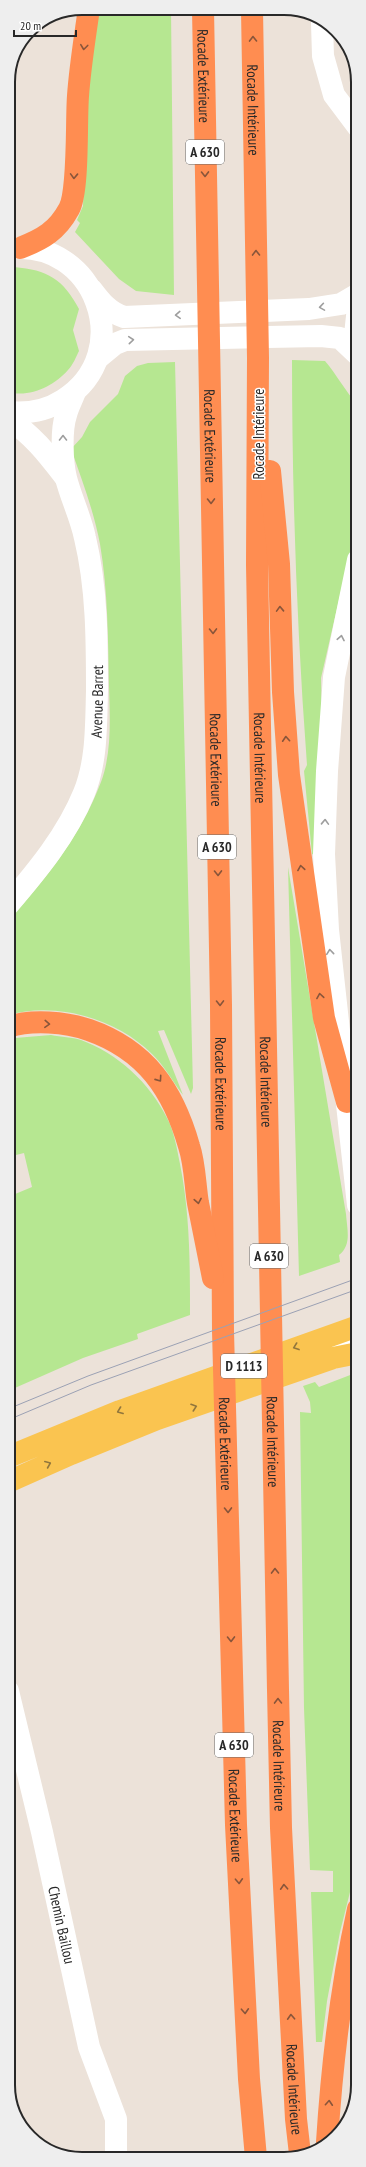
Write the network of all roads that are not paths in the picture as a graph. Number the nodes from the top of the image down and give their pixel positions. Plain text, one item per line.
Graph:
1 (88, 15) edge
2 (203, 15) edge
3 (252, 15) edge
4 (322, 27) edge
5 (351, 118) edge
6 (15, 248) edge
7 (15, 248) edge
8 (92, 290) junction
9 (351, 298) edge
10 (351, 348) edge
11 (98, 358) junction
12 (258, 358) junction
13 (75, 392) junction
14 (15, 413) edge
15 (15, 422) edge
16 (65, 477) junction
17 (351, 594) edge
18 (15, 896) edge
19 (15, 1026) edge
20 (347, 1102) junction
21 (351, 1139) edge
22 (351, 1328) edge
23 (223, 1331) junction
24 (351, 1345) edge
25 (351, 1354) edge
26 (333, 1358) junction
27 (15, 1454) edge
28 (15, 1479) edge
29 (15, 1720) edge
30 (351, 1941) edge
31 (326, 2136) edge
32 (300, 2150) edge
33 (116, 2152) edge
34 (255, 2152) edge

1 -> 6 highway
2 -> 23 highway, Rocade Extérieure / A 630
12 -> 3 highway, Rocade Intérieure / A 630
4 - 5 street
7 - 8 street
9 -> 8 street
8 - 11 street
11 -> 10 street
11 - 13 street
20 -> 12 highway
32 -> 12 highway, Rocade Intérieure / A 630
13 - 14 street
16 -> 13 street, Avenue Barret
15 - 16 street, Avenue Barret
16 - 18 street, Avenue Barret
20 -> 17 street
19 -> 23 highway
20 - 21 street
22 -> 27 main road, D 1113
23 -> 34 highway, Rocade Extérieure / A 630
24 - 26 street
25 - 26 main road, D 1113
28 -> 26 main road, D 1113
29 - 33 street, Chemin Baillou
31 -> 30 highway

